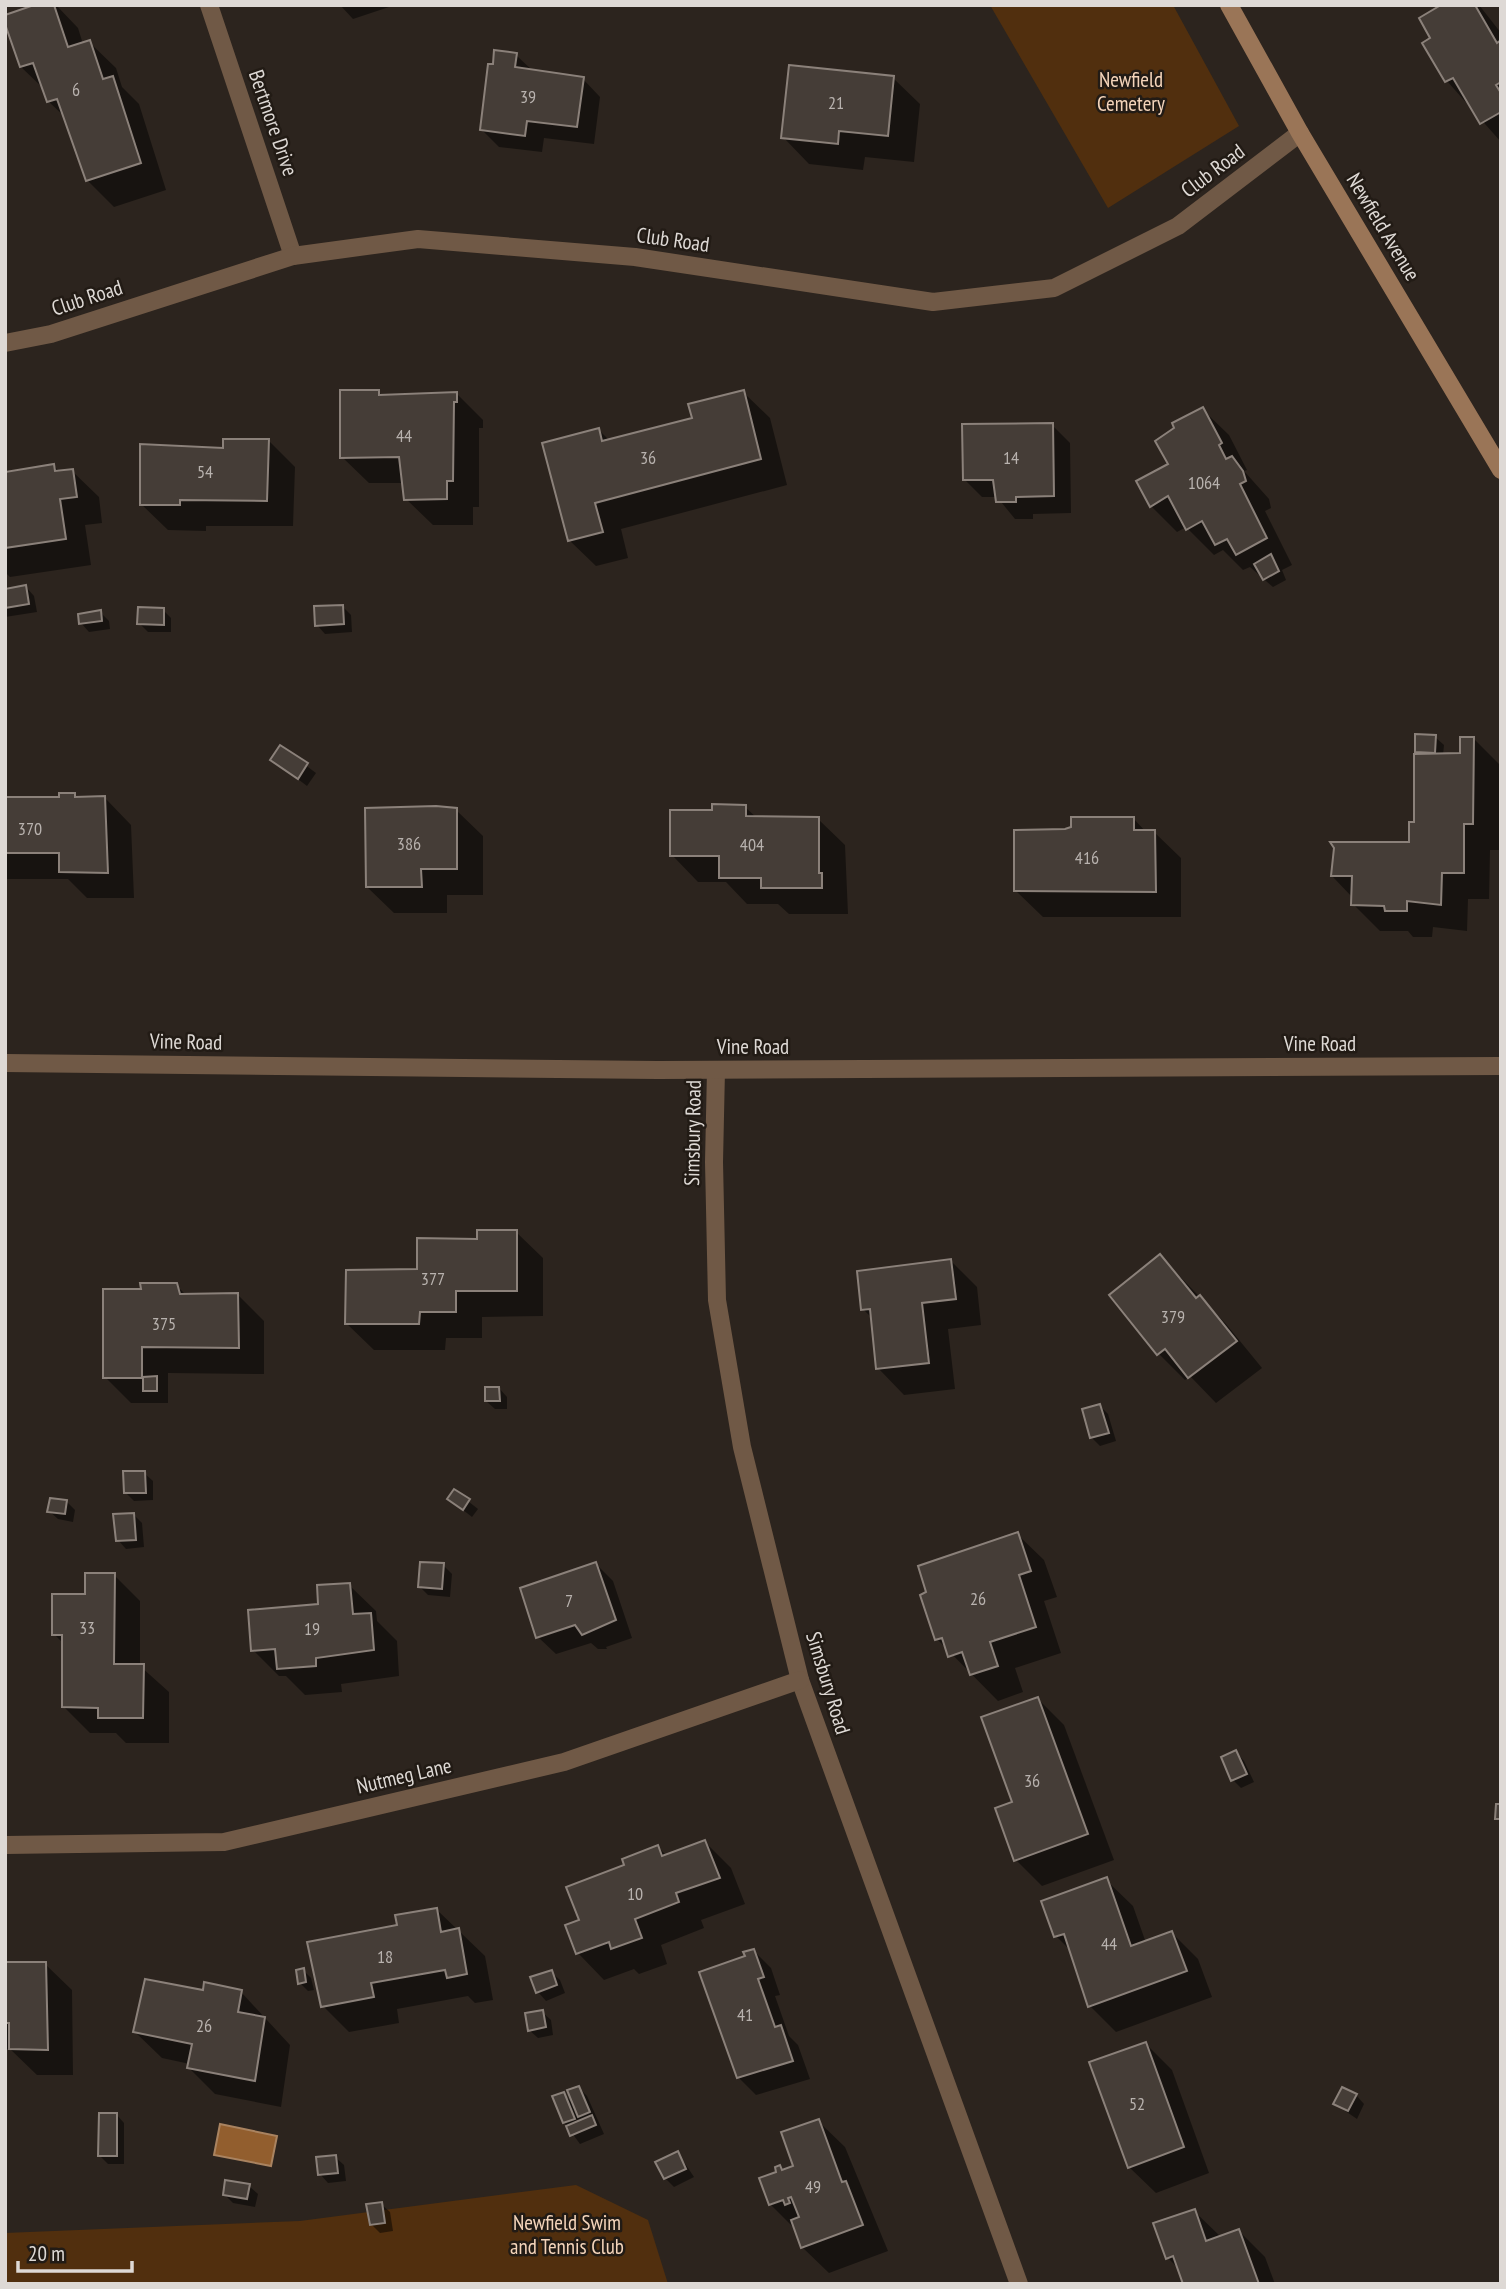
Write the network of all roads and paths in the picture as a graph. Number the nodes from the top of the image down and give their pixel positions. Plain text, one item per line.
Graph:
1 (209, 5) edge
2 (1235, 8) edge
3 (1300, 133) junction
4 (293, 256) junction
5 (5, 343) edge
6 (1501, 470) edge
7 (5, 1063) edge
8 (1501, 1066) edge
9 (716, 1070) junction
10 (800, 1680) junction
11 (5, 1845) edge
12 (1019, 2284) edge

1 - 4 street, Bertmore Drive
2 - 3 main road, Newfield Avenue
3 - 4 street, Club Road
3 - 6 main road, Newfield Avenue
4 - 5 street, Club Road
7 - 9 street, Vine Road
8 - 9 street, Vine Road
9 - 10 street, Simsbury Road
10 - 11 street, Nutmeg Lane
10 - 12 street, Simsbury Road

